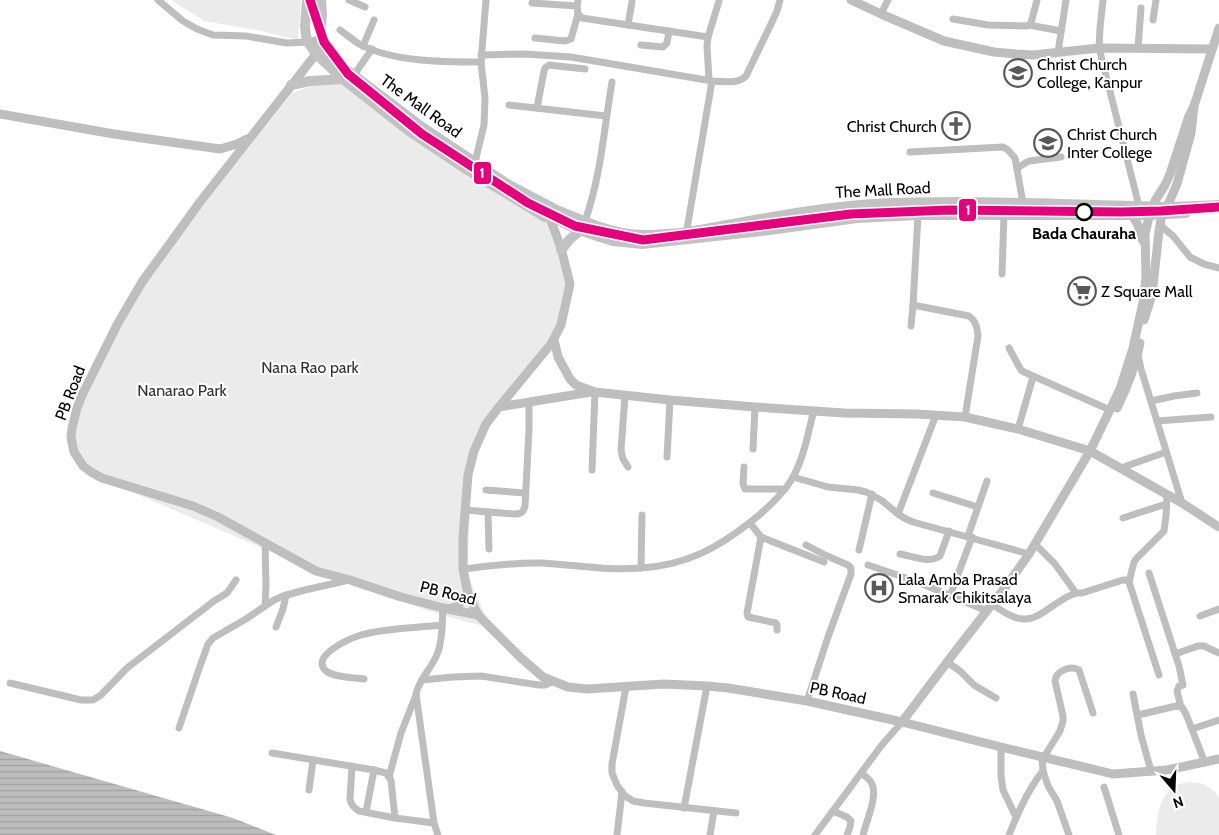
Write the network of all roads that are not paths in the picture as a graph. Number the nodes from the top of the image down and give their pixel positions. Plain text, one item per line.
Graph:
1 (158, 0) edge
2 (307, 0) edge
3 (321, 0) edge
4 (349, 0) edge
5 (486, 0) edge
6 (780, 0) edge
7 (851, 0) edge
8 (888, 0) edge
9 (1037, 0) edge
10 (1066, 0) edge
11 (1104, 0) edge
12 (1156, 0) edge
13 (719, 1) edge
14 (632, 2) dead end
15 (532, 3) dead end
16 (365, 7) dead end
17 (577, 7) edge
18 (1141, 8) dead end
19 (881, 14) junction
20 (953, 19) dead end
21 (374, 20) dead end
22 (1152, 20) dead end
23 (628, 25) junction
24 (1029, 25) junction
25 (1219, 28) edge
26 (340, 30) dead end
27 (669, 31) junction
28 (1061, 31) junction
29 (708, 37) junction
30 (535, 38) dead end
31 (308, 42) junction
32 (641, 45) dead end
33 (363, 46) junction
34 (319, 47) junction
35 (1099, 48) junction
36 (1138, 48) junction
37 (372, 49) junction
38 (1058, 52) junction
39 (1214, 52) edge
40 (481, 58) junction
41 (585, 69) dead end
42 (354, 75) junction
43 (343, 79) junction
44 (710, 80) junction
45 (612, 82) dead end
46 (291, 85) junction
47 (509, 105) dead end
48 (1194, 106) junction
49 (537, 108) junction
50 (0, 114) edge
51 (606, 116) junction
52 (250, 138) junction
53 (220, 149) junction
54 (910, 152) dead end
55 (1061, 157) dead end
56 (475, 162) junction
57 (226, 168) junction
58 (1017, 168) junction
59 (1023, 203) junction
60 (1219, 204) edge
61 (856, 205) junction
62 (1139, 206) junction
63 (1151, 211) junction
64 (1219, 211) edge
65 (550, 213) junction
66 (918, 215) junction
67 (1004, 215) junction
68 (1132, 215) junction
69 (1163, 215) junction
70 (857, 218) junction
71 (583, 226) junction
72 (686, 236) junction
73 (1146, 248) junction
74 (561, 250) junction
75 (1219, 268) edge
76 (1002, 274) dead end
77 (914, 306) junction
78 (911, 326) dead end
79 (554, 340) junction
80 (1009, 348) dead end
81 (1138, 356) junction
82 (1033, 376) junction
83 (594, 392) junction
84 (1197, 393) dead end
85 (625, 396) junction
86 (670, 400) junction
87 (1151, 401) junction
88 (529, 402) junction
89 (499, 407) junction
90 (755, 407) junction
91 (814, 410) junction
92 (1110, 410) junction
93 (936, 415) junction
94 (965, 417) junction
95 (1211, 417) dead end
96 (1157, 421) junction
97 (1018, 429) junction
98 (753, 449) dead end
99 (1093, 452) junction
100 (1166, 452) junction
101 (667, 457) dead end
102 (628, 467) dead end
103 (744, 467) dead end
104 (1121, 468) junction
105 (592, 470) dead end
106 (793, 477) junction
107 (987, 481) dead end
108 (785, 489) junction
109 (486, 490) dead end
110 (525, 493) junction
111 (933, 493) dead end
112 (872, 494) junction
113 (1167, 500) junction
114 (1182, 503) junction
115 (978, 507) junction
116 (465, 510) junction
117 (488, 512) junction
118 (898, 514) junction
119 (642, 515) dead end
120 (1123, 518) dead end
121 (750, 523) junction
122 (1219, 527) edge
123 (949, 531) junction
124 (761, 537) junction
125 (970, 537) junction
126 (265, 542) junction
127 (1035, 544) junction
128 (806, 545) dead end
129 (489, 549) dead end
130 (859, 550) dead end
131 (900, 554) dead end
132 (1029, 554) junction
133 (824, 562) dead end
134 (868, 565) dead end
135 (641, 568) junction
136 (464, 569) junction
137 (1149, 573) dead end
138 (236, 580) dead end
139 (350, 580) junction
140 (1129, 582) junction
141 (1076, 593) junction
142 (468, 594) junction
143 (286, 595) junction
144 (950, 596) junction
145 (265, 605) junction
146 (989, 608) junction
147 (446, 609) junction
148 (1219, 610) edge
149 (478, 615) junction
150 (1200, 616) dead end
151 (442, 625) junction
152 (276, 627) dead end
153 (777, 630) dead end
154 (1219, 653) edge
155 (1175, 654) junction
156 (947, 662) junction
157 (1159, 675) dead end
158 (364, 679) dead end
159 (422, 680) junction
160 (552, 682) junction
161 (10, 683) dead end
162 (707, 686) junction
163 (626, 687) junction
164 (416, 694) junction
165 (1133, 694) dead end
166 (996, 698) dead end
167 (807, 701) junction
168 (1181, 707) junction
169 (1093, 713) dead end
170 (1138, 715) junction
171 (1219, 720) edge
172 (902, 722) junction
173 (179, 728) dead end
174 (1192, 729) junction
175 (1001, 747) junction
176 (272, 753) dead end
177 (1043, 757) junction
178 (1219, 759) edge
179 (313, 760) junction
180 (1204, 763) junction
181 (352, 766) junction
182 (374, 770) junction
183 (1043, 771) junction
184 (1150, 771) junction
185 (861, 773) junction
186 (389, 777) junction
187 (1104, 787) dead end
188 (308, 790) dead end
189 (622, 792) junction
190 (684, 808) junction
191 (714, 811) junction
192 (833, 811) junction
193 (366, 812) junction
194 (736, 813) dead end
195 (1016, 817) junction
196 (396, 818) junction
197 (434, 823) junction
198 (438, 835) edge
199 (617, 835) edge
200 (710, 835) edge
201 (815, 835) edge
202 (847, 835) edge
203 (863, 835) edge
204 (1009, 835) edge
205 (1070, 835) edge
206 (1119, 835) edge

1 - 31 street
2 - 31 main road, The Mall Road
3 - 34 main road
4 - 16 street
5 - 40 street
6 - 44 street
7 - 19 street
8 - 19 street
9 - 24 street
10 - 28 street
11 - 35 street
12 - 22 street
13 - 29 street
14 - 23 street
15 - 17 street
17 - 23 street
17 - 30 street
18 - 36 street
19 - 38 street
20 - 24 street
21 - 33 street
23 - 27 street
24 - 28 street
25 - 39 street
26 - 33 street
27 - 29 street
27 - 32 street
28 - 38 street
29 - 44 street
31 - 34 main road, The Mall Road
33 - 37 street
34 - 42 main road, The Mall Road
34 - 43 main road, The Mall Road
34 - 46 street, PB Road
35 - 36 street
35 - 38 street
35 - 62 street
36 - 39 street
37 - 40 street
37 - 42 street
39 - 48 street
40 - 44 street
40 - 56 street
41 - 49 street
42 - 56 main road, The Mall Road
43 - 46 main road
43 - 65 main road, The Mall Road
44 - 72 street
45 - 51 street
46 - 52 street, PB Road
47 - 49 street
48 - 63 street
48 - 69 street
49 - 51 street
50 - 53 street
51 - 71 street
52 - 53 street
52 - 57 street, PB Road
53 - 57 street
54 - 58 street
55 - 58 street
56 - 65 main road, The Mall Road
57 - 126 street, PB Road
58 - 59 street
59 - 61 main road, The Mall Road
59 - 62 main road, The Mall Road
60 - 69 main road, The Mall Road
61 - 70 street
61 - 72 main road, The Mall Road
62 - 63 main road, The Mall Road
63 - 68 main road, The Mall Road
63 - 69 main road, The Mall Road
63 - 73 street
64 - 69 main road, The Mall Road
65 - 71 main road, The Mall Road
65 - 74 street
66 - 67 main road, The Mall Road
66 - 70 main road, The Mall Road
66 - 77 street
67 - 68 main road, The Mall Road
67 - 76 street
68 - 73 street
69 - 75 street
69 - 81 street
70 - 72 main road, The Mall Road
71 - 72 main road, The Mall Road
71 - 74 main road
73 - 92 street
74 - 79 street
77 - 78 street
77 - 94 street
79 - 83 street
79 - 89 street
80 - 82 street
81 - 87 street
81 - 99 street
82 - 92 street
82 - 97 street
83 - 85 street
83 - 88 street
83 - 105 street
84 - 87 street
85 - 86 street
85 - 102 street
86 - 90 street
86 - 101 street
87 - 96 street
88 - 89 street
88 - 110 street
89 - 116 street
90 - 91 street
90 - 98 street
91 - 93 street
91 - 106 street
92 - 99 street
93 - 94 street
93 - 118 street
94 - 97 street
95 - 96 street
96 - 100 street
97 - 99 street
99 - 104 street
99 - 127 street
100 - 104 street
100 - 114 street
103 - 108 street
104 - 113 street
106 - 108 street
106 - 112 street
107 - 115 street
108 - 121 street
109 - 110 street
110 - 117 street
111 - 115 street
112 - 118 street
112 - 130 street
113 - 114 street
113 - 120 street
113 - 140 street
114 - 122 street
115 - 125 street
116 - 117 street
116 - 136 street
117 - 129 street
118 - 123 street
119 - 135 street
121 - 124 street
121 - 135 street
123 - 125 street
123 - 131 street
124 - 133 street
124 - 153 street
125 - 132 street
125 - 144 street
126 - 139 street, PB Road
126 - 145 street
127 - 132 street
127 - 141 street
128 - 167 street
132 - 146 street
134 - 144 street
135 - 136 street
136 - 142 street
137 - 155 street
138 - 161 street
139 - 143 street
139 - 147 street, PB Road
140 - 141 street
140 - 157 street
141 - 146 street
142 - 147 street
142 - 149 street
143 - 145 street
143 - 152 street
144 - 146 street
145 - 173 street
146 - 156 street
147 - 149 street, PB Road
147 - 151 street
148 - 150 street
149 - 160 street, PB Road
151 - 158 street
151 - 159 street
154 - 155 street
155 - 168 street
156 - 166 street
156 - 172 street
159 - 160 street
159 - 164 street
160 - 163 street, PB Road
162 - 163 street, PB Road
162 - 167 street, PB Road
162 - 190 street
163 - 189 street
164 - 186 street
164 - 197 street
165 - 170 street
167 - 172 street, PB Road
168 - 170 street
168 - 174 street
169 - 177 street
170 - 184 street
171 - 174 street
172 - 175 street, PB Road
172 - 185 street
174 - 180 street
175 - 177 street, PB Road
175 - 195 street
176 - 179 street
177 - 183 street
177 - 184 street, PB Road
178 - 180 street, PB Road
179 - 181 street
179 - 188 street
180 - 184 street, PB Road
181 - 182 street
181 - 193 street
182 - 186 street
182 - 193 street
183 - 195 street
183 - 205 street
185 - 192 street
185 - 203 street
186 - 196 street
187 - 206 street
189 - 190 street
189 - 199 street
190 - 191 street
191 - 194 street
191 - 200 street
192 - 201 street
192 - 202 street
193 - 196 street
195 - 204 street
196 - 197 street
197 - 198 street

